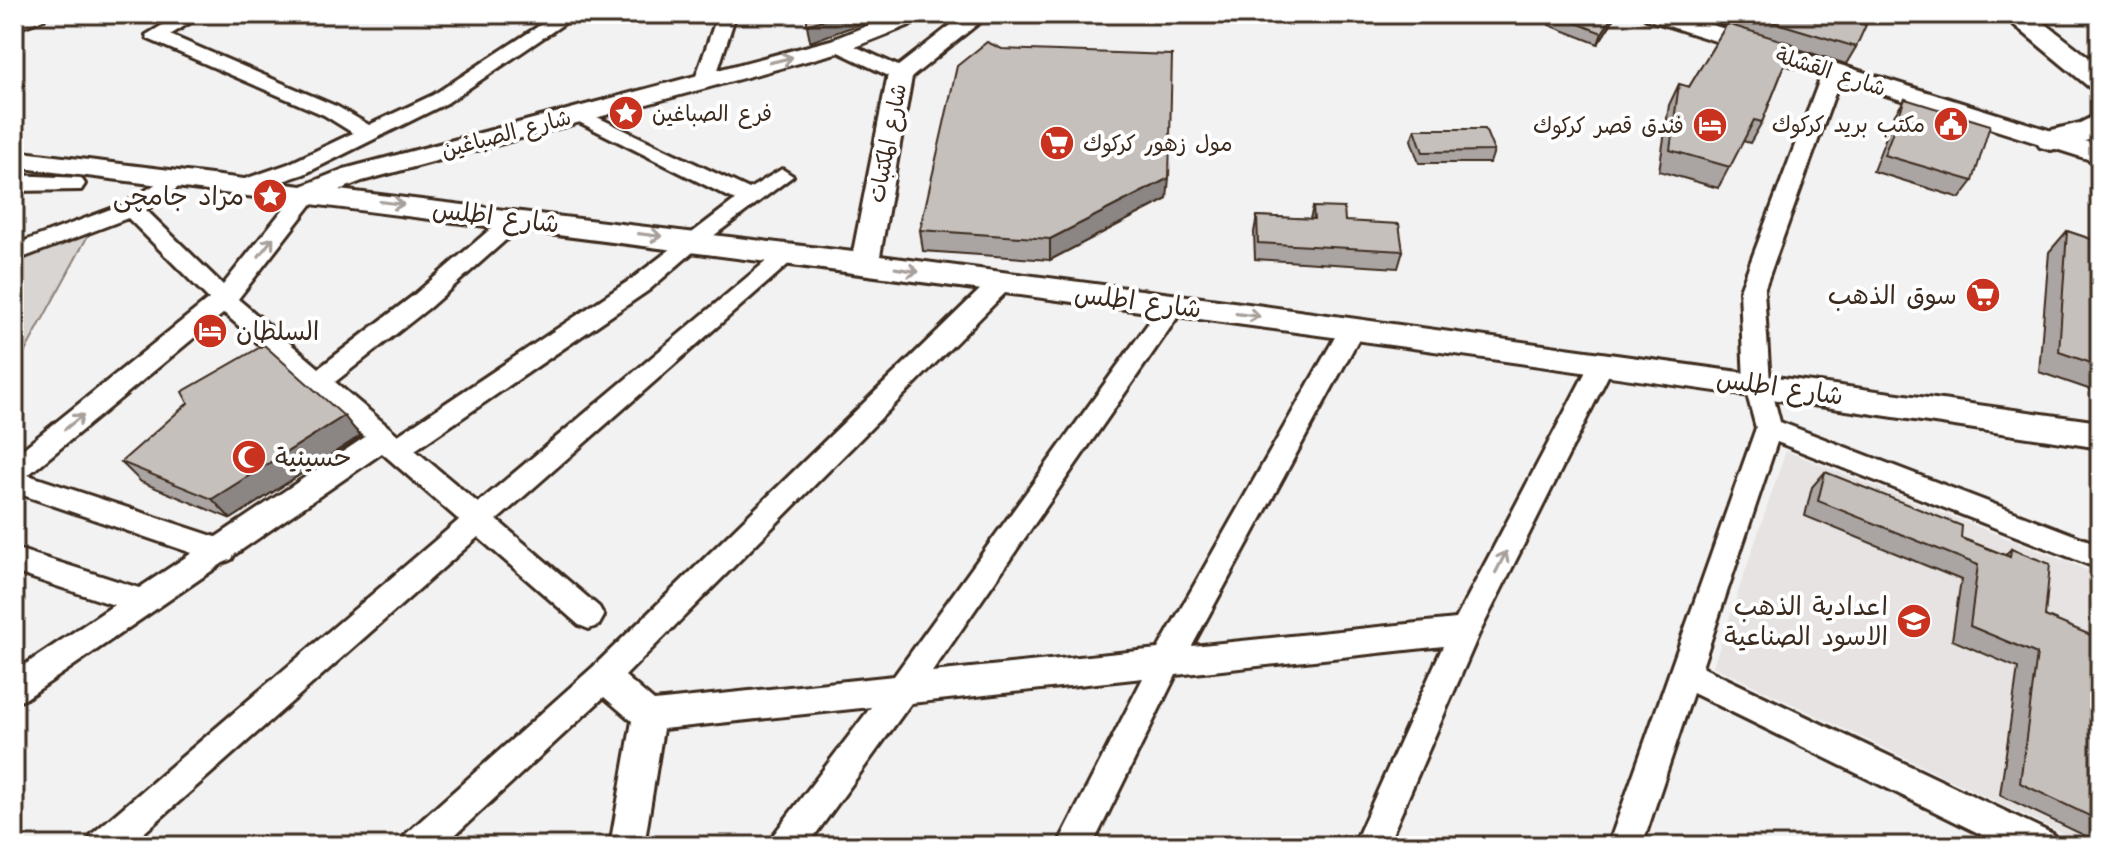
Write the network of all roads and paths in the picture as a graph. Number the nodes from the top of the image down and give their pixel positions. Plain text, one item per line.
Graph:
1 (36, 14) edge
2 (195, 14) edge
3 (569, 14) edge
4 (727, 14) edge
5 (917, 14) edge
6 (979, 14) edge
7 (1654, 14) edge
8 (2015, 14) edge
9 (2048, 14) edge
10 (14, 23) edge
11 (839, 45) junction
12 (2056, 47) junction
13 (2100, 54) edge
14 (1833, 71) junction
15 (900, 74) junction
16 (705, 79) junction
17 (2100, 81) edge
18 (2100, 100) edge
19 (578, 114) junction
20 (2100, 123) edge
21 (367, 133) junction
22 (2051, 140) junction
23 (2100, 155) edge
24 (14, 159) edge
25 (782, 176) dead end
26 (175, 179) junction
27 (14, 183) edge
28 (247, 186) junction
29 (309, 192) junction
30 (751, 199) junction
31 (132, 209) junction
32 (517, 218) junction
33 (692, 241) junction
34 (14, 253) edge
35 (790, 253) junction
36 (865, 263) junction
37 (999, 285) junction
38 (224, 300) junction
39 (1173, 306) junction
40 (1352, 329) junction
41 (1602, 364) junction
42 (320, 380) junction
43 (1757, 383) junction
44 (1769, 428) junction
45 (2100, 435) edge
46 (390, 444) junction
47 (14, 471) edge
48 (14, 481) edge
49 (479, 519) junction
50 (222, 551) junction
51 (2100, 557) edge
52 (14, 560) edge
53 (145, 603) junction
54 (589, 616) dead end
55 (1465, 631) junction
56 (1167, 662) junction
57 (1686, 674) junction
58 (604, 677) junction
59 (14, 689) edge
60 (902, 690) junction
61 (649, 716) junction
62 (1374, 845) edge
63 (104, 846) edge
64 (418, 846) edge
65 (627, 846) edge
66 (786, 846) edge
67 (1074, 846) edge
68 (1625, 846) edge
69 (2041, 846) edge

1 - 10 street
2 - 21 street
3 - 21 street
4 - 16 street
5 - 11 street
6 - 15 street, شارع المكتبات
7 - 14 street, شارع القشلة
8 - 12 main road
9 - 13 main road
11 - 15 street
16 -> 11 street
12 - 17 main road
12 - 18 main road
14 - 22 street, شارع القشلة
14 - 43 street
15 - 36 street, شارع المكتبات
16 - 19 street, شارع الصباغين
19 - 29 street, شارع الصباغين
19 - 30 street
20 - 22 main road
21 - 28 street
22 - 23 street, شارع القشلة
24 - 26 street
25 - 30 street
26 - 27 street
26 - 28 street, شارع اطلس
26 - 31 street
28 - 29 street, شارع اطلس
29 -> 32 street, شارع اطلس
38 -> 29 street
30 - 33 street
31 - 34 street
31 - 38 street
32 -> 33 street, شارع اطلس
32 - 42 street
33 - 35 street, شارع اطلس
33 - 46 street
35 - 36 street, شارع اطلس
35 - 49 street
36 -> 37 street, شارع اطلس
37 - 39 street, شارع اطلس
37 - 58 street
38 - 42 street
47 -> 38 street
39 -> 40 street, شارع اطلس
39 - 60 street
40 - 41 street, شارع اطلس
40 - 56 street
41 - 43 street, شارع اطلس
55 -> 41 street
42 - 46 street
43 - 44 street
43 - 45 street, شارع اطلس
44 - 51 street
44 - 57 street
46 - 49 street
46 - 50 street
48 - 50 street
49 - 54 street
49 - 63 street
50 - 53 street
52 - 53 street
53 - 59 street
55 - 56 street
55 - 62 street
56 - 60 street
56 - 67 street
57 - 68 street
57 - 69 street
58 - 61 street
58 - 64 street
60 - 61 street
60 - 66 street
61 - 65 street

